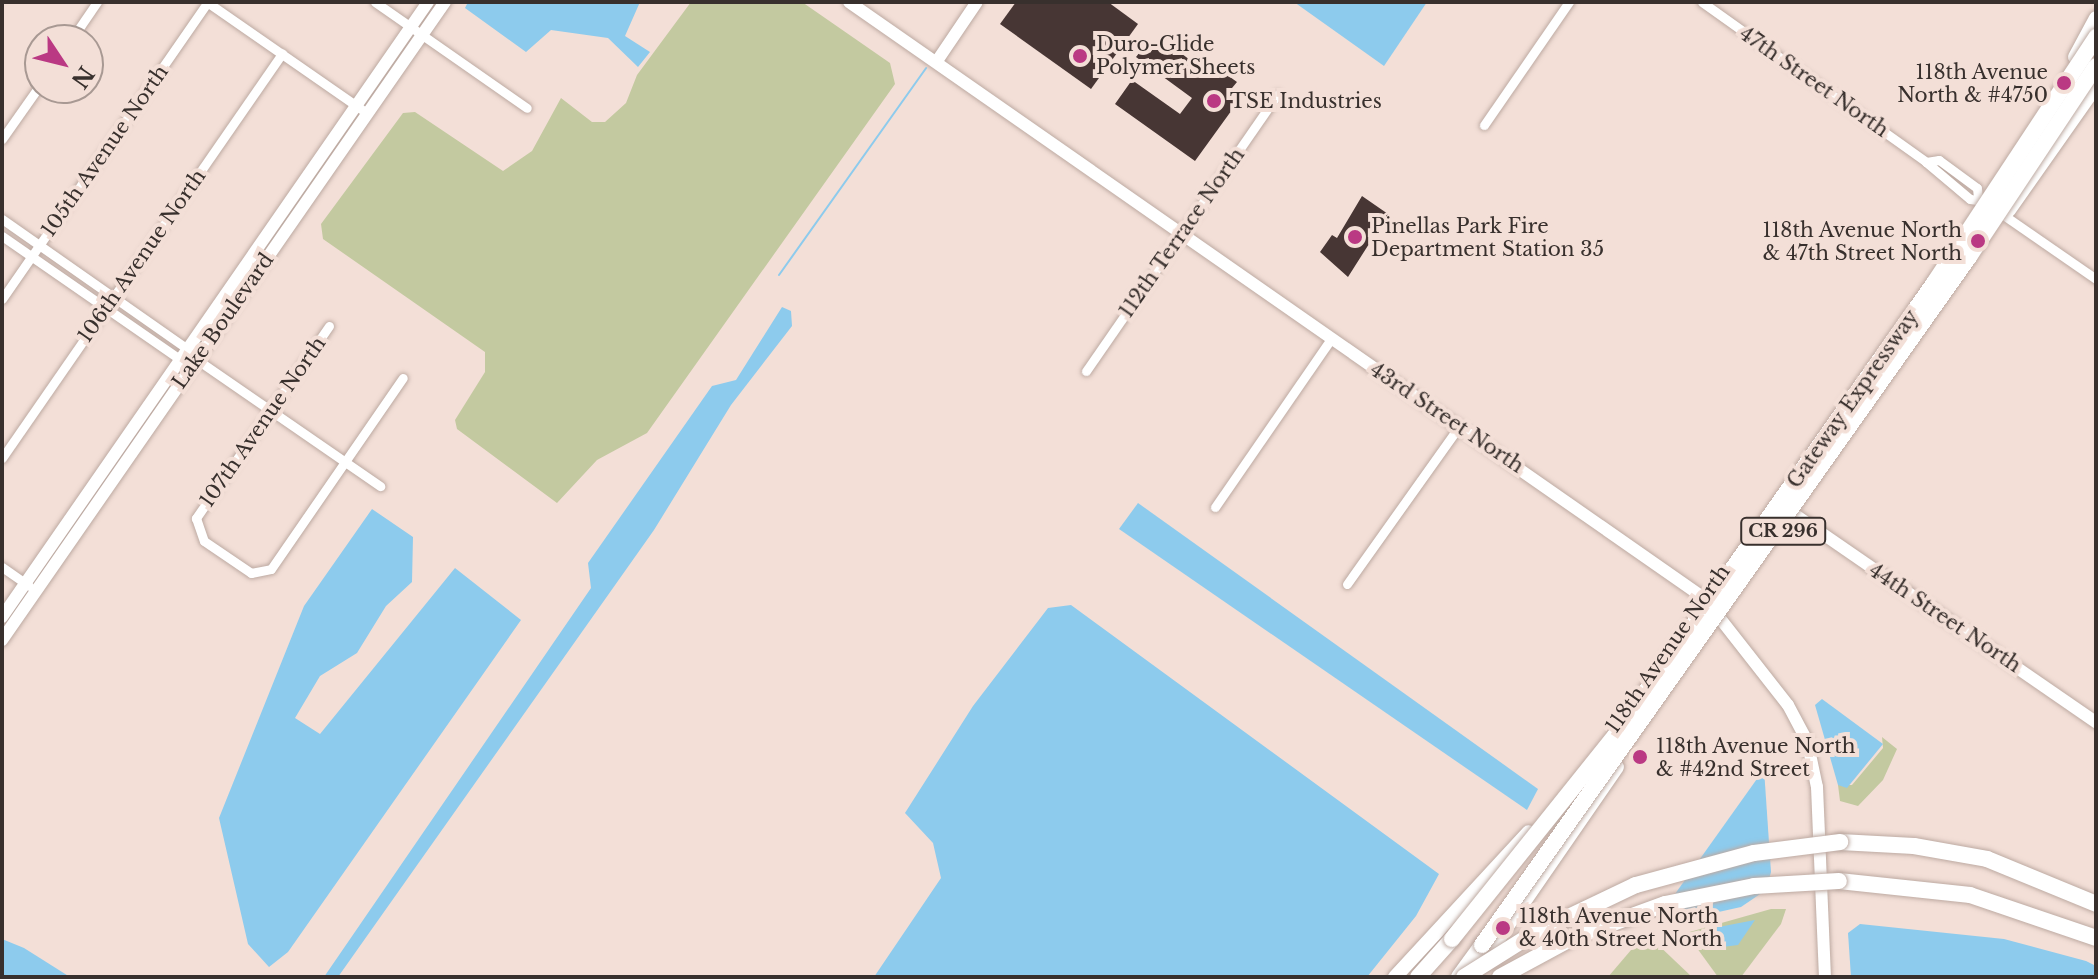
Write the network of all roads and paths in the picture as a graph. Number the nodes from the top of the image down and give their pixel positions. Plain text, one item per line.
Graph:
1 (97, 2) edge
2 (207, 2) edge
3 (375, 2) edge
4 (428, 2) edge
5 (445, 2) edge
6 (849, 2) edge
7 (977, 2) edge
8 (1569, 2) edge
9 (1702, 2) edge
10 (2096, 18) edge
11 (82, 24) edge
12 (416, 31) junction
13 (2096, 37) edge
14 (282, 54) junction
15 (937, 61) junction
16 (2096, 66) edge
17 (2096, 86) edge
18 (1277, 95) dead end
19 (27, 104) edge
20 (527, 108) dead end
21 (362, 109) junction
22 (1484, 125) dead end
23 (2, 139) edge
24 (1926, 162) junction
25 (1980, 199) junction
26 (2005, 216) junction
27 (2, 219) edge
28 (1181, 233) junction
29 (2, 236) edge
30 (40, 245) junction
31 (32, 257) junction
32 (2096, 279) edge
33 (114, 297) junction
34 (2, 299) edge
35 (105, 309) junction
36 (329, 326) dead end
37 (1331, 339) junction
38 (191, 358) junction
39 (1086, 371) dead end
40 (403, 378) dead end
41 (270, 411) junction
42 (1460, 425) junction
43 (2, 458) edge
44 (345, 462) junction
45 (380, 486) dead end
46 (1215, 507) dead end
47 (1794, 514) junction
48 (2, 567) edge
49 (1347, 584) dead end
50 (31, 587) junction
51 (1704, 598) junction
52 (2, 617) edge
53 (1719, 621) junction
54 (2, 640) edge
55 (2096, 722) edge
56 (2096, 904) edge
57 (2096, 938) edge
58 (1395, 977) edge
59 (1418, 977) edge
60 (1461, 977) edge
61 (1471, 977) edge
62 (1500, 977) edge
63 (1825, 977) edge

1 - 11 street
2 - 14 street
2 - 30 street, 105th Avenue North
3 - 12 street
4 - 12 street, Lake Boulevard
5 - 12 street, Lake Boulevard
6 - 15 street, 43rd Street North
7 - 15 street
8 - 22 street
9 - 24 street, 47th Street North
10 - 25 main road, 118th Avenue North / CR 296
12 - 20 street
12 - 21 street, Lake Boulevard
13 - 59 highway, Gateway Expressway, bridge
14 - 21 street
14 - 33 street, 106th Avenue North
15 - 28 street, 43rd Street North
16 - 60 highway, Gateway Expressway, bridge
17 - 26 main road, 118th Avenue North / CR 296
18 - 28 street, 112th Terrace North
19 - 23 street
21 - 38 street, Lake Boulevard
24 - 25 street, 47th Street North
24 - 25 street
25 - 51 main road, 118th Avenue North / CR 296
26 - 32 street
26 - 47 main road, 118th Avenue North / CR 296
27 - 30 street
28 - 37 street, 43rd Street North
28 - 39 street, 112th Terrace North
29 - 31 street
30 - 31 street, 105th Avenue North
30 - 33 street
31 - 34 street, 105th Avenue North
31 - 35 street
33 - 35 street, 106th Avenue North
33 - 38 street
35 - 38 street
35 - 43 street, 106th Avenue North
36 - 41 street, 107th Avenue North
37 - 42 street, 43rd Street North
37 - 46 street
38 - 41 street
38 - 50 street, Lake Boulevard
40 - 44 street
41 - 44 street
41 - 44 street, 107th Avenue North
42 - 49 street
42 - 51 street, 43rd Street North
44 - 45 street
47 - 53 main road, 118th Avenue North / CR 296
47 - 55 street, 44th Street North
48 - 50 street
50 - 52 street, Lake Boulevard
50 - 54 street, Lake Boulevard
51 - 53 street, 43rd Street North
51 - 58 main road, 118th Avenue North / CR 296
53 - 61 main road, 118th Avenue North / CR 296
53 - 63 street, 43rd Street North
56 - 60 highway, Gateway Expressway, bridge
57 - 62 highway, bridge

